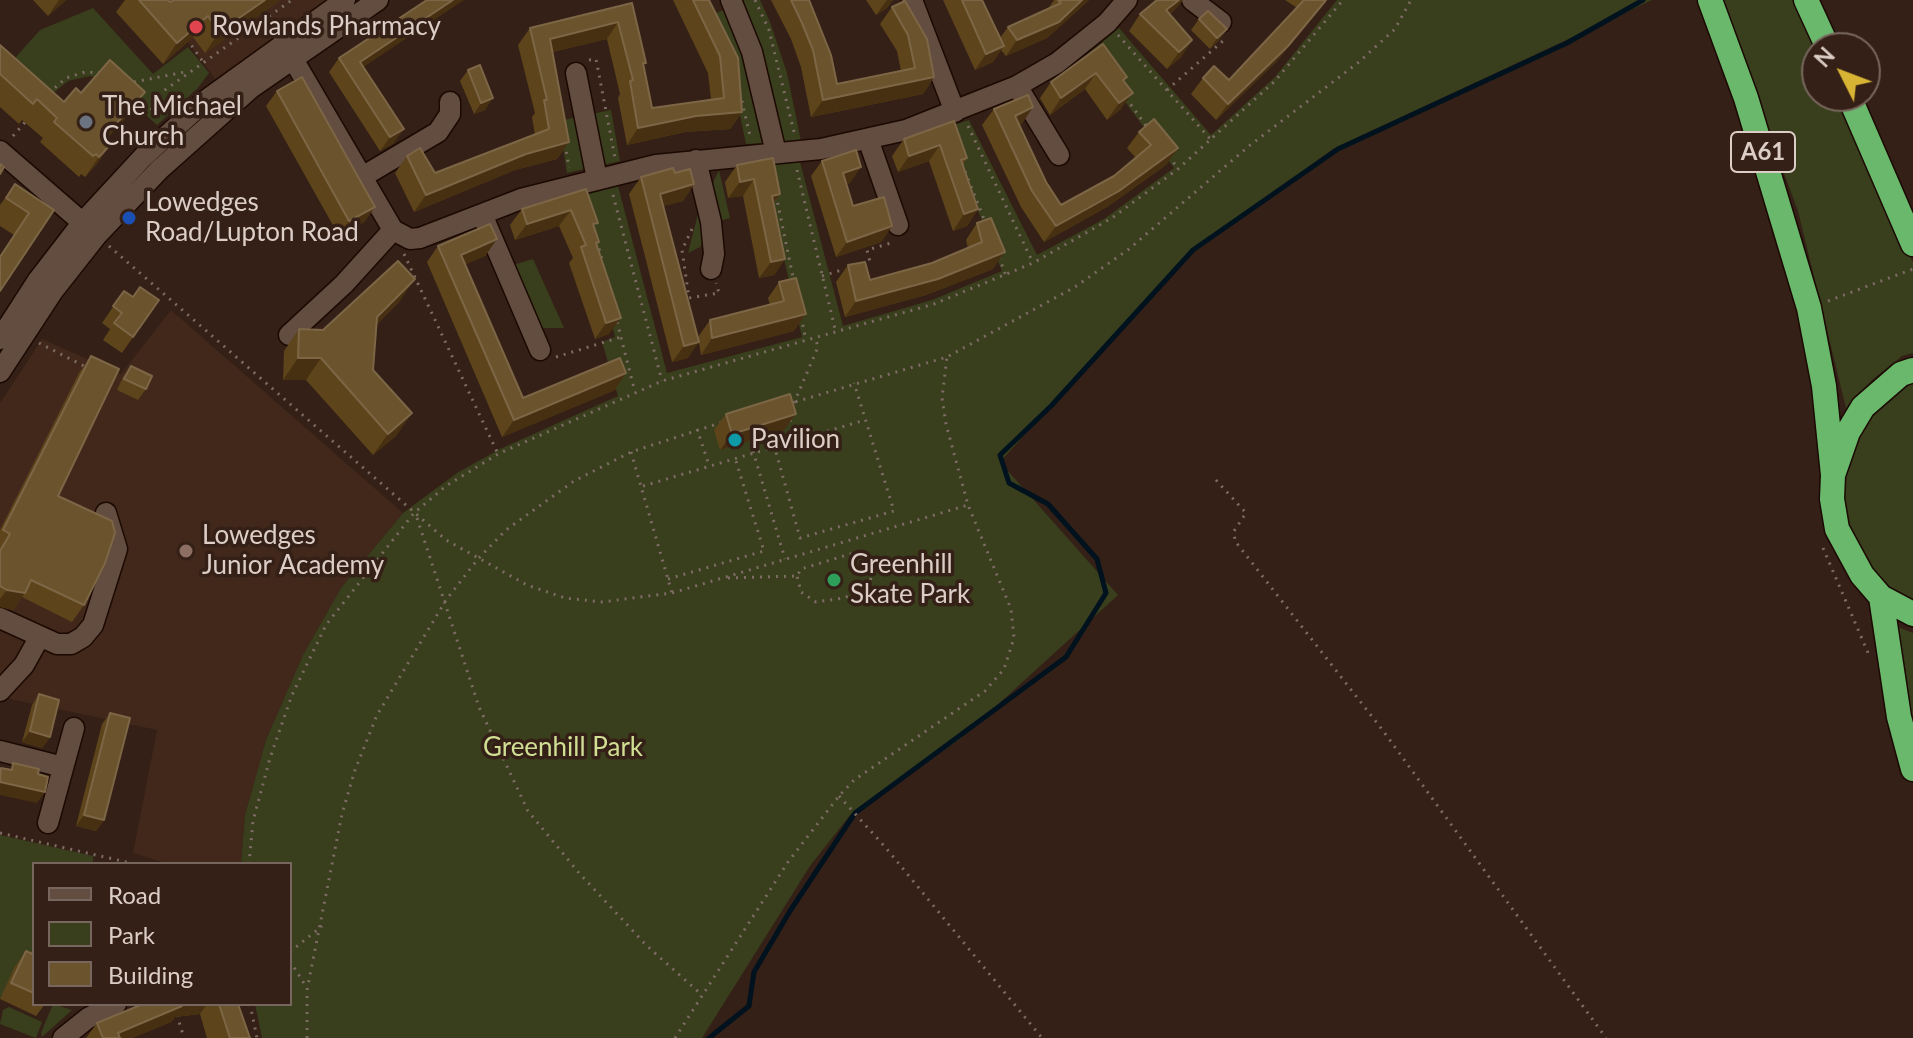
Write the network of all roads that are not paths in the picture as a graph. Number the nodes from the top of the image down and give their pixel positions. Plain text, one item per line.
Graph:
1 (345, 0) edge
2 (378, 0) edge
3 (731, 0) edge
4 (913, 0) edge
5 (1127, 0) edge
6 (1192, 0) edge
7 (1710, 0) edge
8 (1806, 0) edge
9 (1221, 22) edge
10 (1821, 32) edge
11 (288, 50) junction
12 (576, 73) dead end
13 (1017, 86) junction
14 (450, 102) dead end
15 (958, 111) junction
16 (1856, 112) edge
17 (868, 139) junction
18 (0, 151) edge
19 (789, 152) junction
20 (1059, 155) dead end
21 (696, 160) junction
22 (362, 177) junction
23 (603, 177) junction
24 (481, 212) junction
25 (898, 225) road end
26 (90, 229) junction
27 (393, 230) junction
28 (1913, 244) edge
29 (711, 269) dead end
30 (289, 335) dead end
31 (0, 339) edge
32 (540, 350) road end
33 (1913, 370) edge
34 (0, 372) edge
35 (1833, 475) junction
36 (106, 513) dead end
37 (1881, 597) junction
38 (1913, 614) edge
39 (0, 618) edge
40 (39, 638) junction
41 (0, 691) edge
42 (74, 728) dead end
43 (0, 751) edge
44 (63, 767) junction
45 (1913, 769) edge
46 (48, 823) dead end
47 (112, 1006) edge
48 (63, 1038) edge

1 - 11 street
2 - 11 street
3 - 19 street
4 - 15 street
5 - 13 street
6 - 9 street
7 - 35 highway, A61
8 - 10 highway
11 - 22 street
11 - 26 street
11 - 26 street
12 - 23 street
13 - 15 street
13 - 20 street
14 - 22 street
15 - 17 street
16 - 28 highway
17 - 19 street
17 - 25 street
18 - 26 street
19 - 21 street
21 - 23 street
21 - 29 street
22 - 27 street
23 - 24 street
24 - 27 street
24 - 32 street
26 - 31 street
26 - 34 street
27 - 30 street
33 - 35 highway
35 - 37 highway
36 - 40 street
37 - 38 highway
37 - 45 highway
39 - 40 street
40 - 41 street
42 - 44 street
43 - 44 street
44 - 46 street
47 - 48 street

